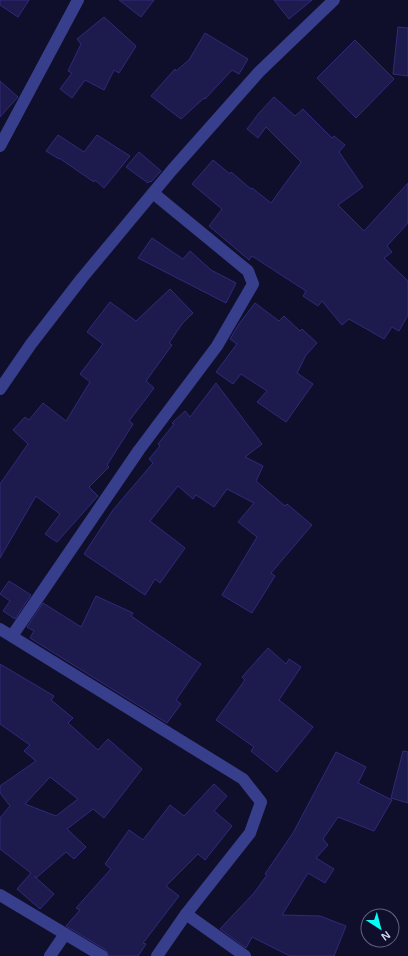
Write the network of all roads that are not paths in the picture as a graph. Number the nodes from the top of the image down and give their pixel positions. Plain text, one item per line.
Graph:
1 (78, 0) edge
2 (334, 0) edge
3 (0, 146) edge
4 (153, 193) junction
5 (0, 389) edge
6 (0, 629) edge
7 (12, 636) junction
8 (0, 895) edge
9 (186, 914) junction
10 (65, 934) junction
11 (50, 956) edge
12 (102, 956) edge
13 (157, 956) edge
14 (245, 956) edge

1 - 3 street
2 - 4 street
4 - 5 street
4 - 7 street
6 - 7 street
7 - 9 street
8 - 10 street
9 - 13 street
9 - 14 street
10 - 11 street
10 - 12 street

